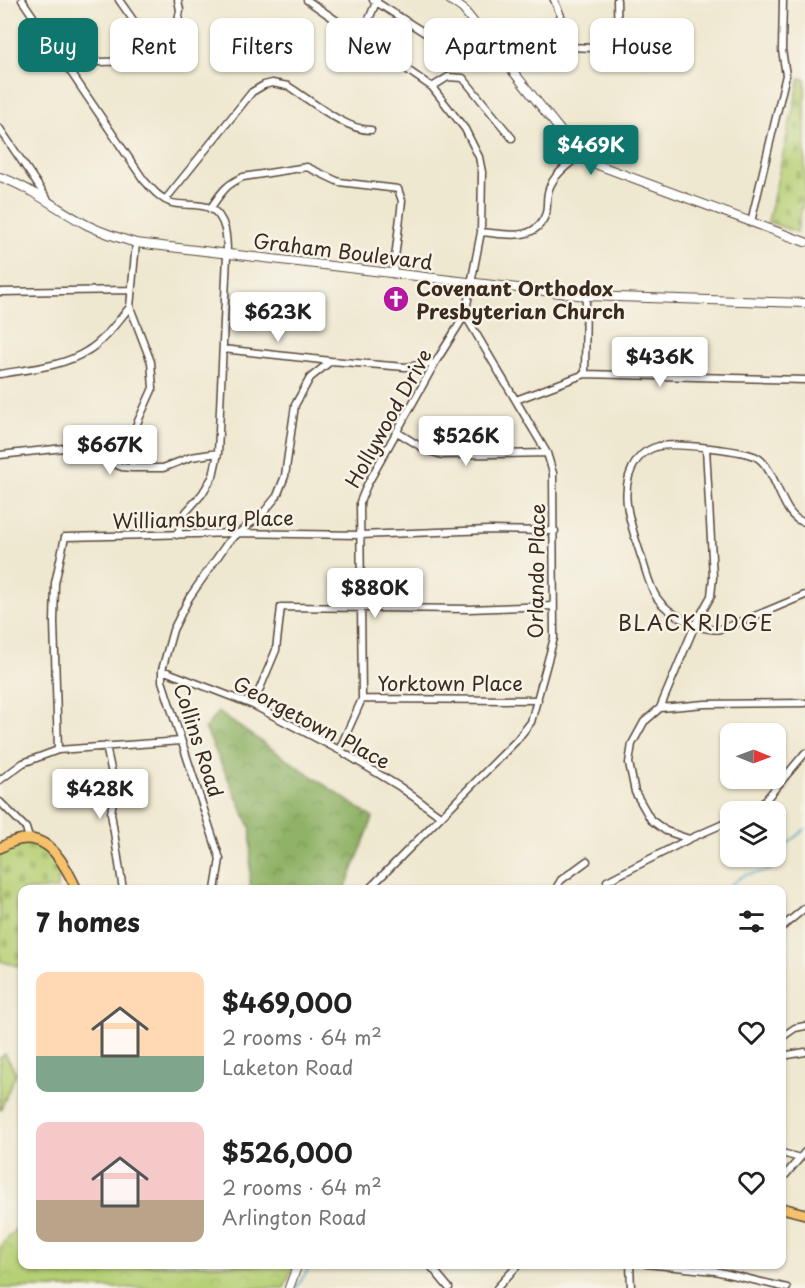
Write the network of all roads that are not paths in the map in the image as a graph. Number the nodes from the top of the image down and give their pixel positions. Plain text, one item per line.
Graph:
1 (22, 0) edge
2 (119, 0) edge
3 (178, 0) edge
4 (307, 0) edge
5 (450, 0) edge
6 (554, 0) edge
7 (617, 0) edge
8 (783, 0) edge
9 (375, 1) edge
10 (34, 18) edge
11 (132, 18) edge
12 (179, 18) edge
13 (333, 18) edge
14 (369, 18) edge
15 (470, 18) edge
16 (562, 18) edge
17 (617, 18) edge
18 (424, 32) edge
19 (69, 72) edge
20 (410, 72) edge
21 (513, 72) edge
22 (432, 87) junction
23 (0, 129) edge
24 (371, 130) dead end
25 (512, 138) dead end
26 (580, 155) junction
27 (0, 177) edge
28 (165, 200) junction
29 (50, 203) junction
30 (210, 208) junction
31 (751, 222) junction
32 (481, 232) junction
33 (805, 242) edge
34 (136, 243) junction
35 (227, 255) junction
36 (393, 274) junction
37 (472, 283) junction
38 (131, 290) junction
39 (0, 292) edge
40 (586, 296) junction
41 (805, 303) edge
42 (130, 307) junction
43 (465, 315) junction
44 (223, 349) junction
45 (331, 361) junction
46 (435, 363) junction
47 (0, 374) edge
48 (585, 374) junction
49 (805, 380) edge
50 (516, 400) junction
51 (397, 432) junction
52 (706, 448) junction
53 (218, 453) junction
54 (547, 453) junction
55 (0, 455) edge
56 (132, 468) junction
57 (805, 522) edge
58 (555, 531) junction
59 (238, 533) junction
60 (177, 535) junction
61 (360, 535) junction
62 (805, 595) edge
63 (553, 606) junction
64 (360, 607) junction
65 (695, 625) junction
66 (162, 670) junction
67 (362, 699) junction
68 (538, 700) junction
69 (805, 703) edge
70 (253, 705) junction
71 (660, 708) junction
72 (181, 741) junction
73 (106, 746) junction
74 (58, 750) junction
75 (339, 750) junction
76 (805, 753) edge
77 (0, 780) edge
78 (765, 801) edge
79 (0, 802) edge
80 (440, 816) junction
81 (720, 826) edge
82 (29, 838) junction
83 (689, 839) junction
84 (0, 848) edge
85 (587, 861) dead end
86 (607, 882) dead end
87 (74, 885) edge
88 (122, 885) edge
89 (216, 885) edge
90 (373, 885) edge
91 (558, 885) edge
92 (805, 908) edge
93 (786, 924) edge
94 (805, 1026) edge
95 (786, 1034) edge
96 (805, 1052) edge
97 (786, 1054) edge
98 (786, 1153) edge
99 (803, 1155) edge
100 (786, 1174) edge
101 (786, 1210) edge
102 (805, 1214) edge
103 (296, 1269) edge
104 (433, 1269) edge
105 (514, 1269) edge
106 (630, 1269) edge
107 (695, 1269) edge
108 (289, 1288) edge
109 (449, 1288) edge
110 (497, 1288) edge
111 (630, 1288) edge
112 (787, 1288) edge

1 - 10 street
2 - 11 street
3 - 12 street
4 - 13 street, Hollywood Drive
5 - 15 street
6 - 16 street
7 - 17 street
8 - 31 street
9 - 14 street
9 - 18 street
19 - 28 street
20 - 22 street, Hollywood Drive
21 - 26 street
22 - 25 street
22 - 32 street, Hollywood Drive
23 - 29 street
24 - 28 street
26 - 31 street
26 - 32 street
27 - 29 street, Graham Boulevard
28 - 30 street
29 - 34 street, Graham Boulevard
30 - 35 street
30 - 36 street
31 - 33 street
32 - 37 street, Hollywood Drive
34 - 35 street, Graham Boulevard
34 - 38 street
35 - 36 street, Graham Boulevard
35 - 44 street
36 - 37 street, Graham Boulevard
37 - 40 street, Graham Boulevard
37 - 43 street, Hollywood Drive
38 - 39 street
38 - 42 street
40 - 41 street, Graham Boulevard
40 - 48 street
42 - 47 street
42 - 56 street
43 - 46 street, Hollywood Drive
43 - 50 street, Orlando Place
44 - 45 street
44 - 53 street
45 - 46 street
45 - 59 street, Collins Road
46 - 51 street, Hollywood Drive
48 - 49 street
48 - 50 street
50 - 54 street, Orlando Place
51 - 54 street
51 - 61 street, Hollywood Drive
52 - 57 street
52 - 65 street
52 - 65 street
53 - 56 street
53 - 60 street
54 - 58 street, Orlando Place
55 - 56 street
58 - 61 street, Williamsburg Place
58 - 63 street, Orlando Place
59 - 60 street, Williamsburg Place
59 - 61 street, Williamsburg Place
59 - 66 street, Collins Road
60 - 74 street, Williamsburg Place
61 - 64 street, Hollywood Drive
62 - 65 street
63 - 64 street
63 - 68 street, Orlando Place
64 - 67 street, Hollywood Drive
64 - 70 street
65 - 71 street
66 - 70 street, Georgetown Place
66 - 72 street, Collins Road
67 - 68 street, Yorktown Place
67 - 75 street, Hollywood Drive
68 - 80 street, Orlando Place
69 - 71 street
70 - 75 street, Georgetown Place
71 - 83 street
72 - 73 street
72 - 89 street, Collins Road
73 - 74 street
73 - 88 street
74 - 77 street
75 - 80 street, Georgetown Place
76 - 78 street
79 - 82 street
80 - 90 street, Orlando Place
81 - 83 street
82 - 84 main road
82 - 87 main road
83 - 86 street
85 - 91 street
92 - 93 street
94 - 95 street
96 - 97 street
98 - 99 street
99 - 100 street
101 - 102 main road
103 - 108 street
104 - 109 street
105 - 110 street
106 - 111 street
107 - 112 street

